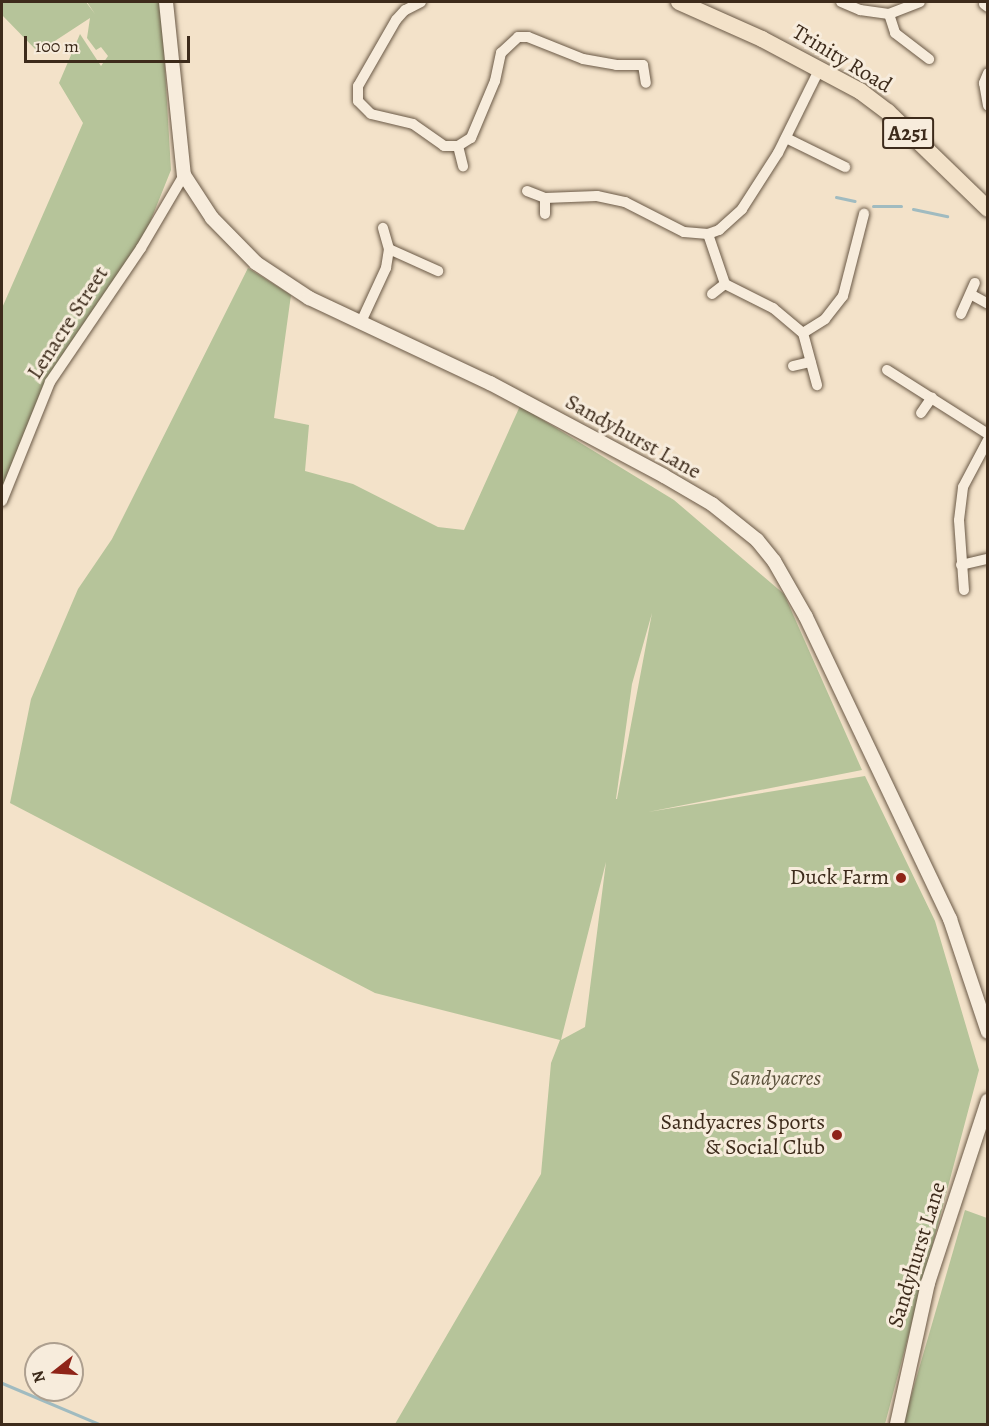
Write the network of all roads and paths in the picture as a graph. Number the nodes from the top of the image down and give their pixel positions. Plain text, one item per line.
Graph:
1 (166, 2) edge
2 (421, 2) edge
3 (679, 2) edge
4 (841, 2) edge
5 (920, 2) edge
6 (889, 14) junction
7 (929, 59) dead end
8 (820, 68) junction
9 (987, 73) edge
10 (646, 83) dead end
11 (987, 106) edge
12 (786, 138) junction
13 (458, 146) junction
14 (463, 166) dead end
15 (845, 167) dead end
16 (184, 175) junction
17 (526, 191) dead end
18 (545, 198) junction
19 (987, 209) edge
20 (545, 214) dead end
21 (864, 214) dead end
22 (383, 228) dead end
23 (708, 234) junction
24 (389, 249) junction
25 (438, 271) dead end
26 (975, 283) dead end
27 (725, 284) junction
28 (712, 294) dead end
29 (972, 295) junction
30 (987, 304) edge
31 (961, 314) dead end
32 (361, 322) junction
33 (802, 333) junction
34 (811, 362) junction
35 (793, 366) dead end
36 (887, 370) dead end
37 (817, 385) dead end
38 (932, 397) junction
39 (921, 413) dead end
40 (987, 434) edge
41 (987, 440) edge
42 (2, 501) edge
43 (987, 560) edge
44 (961, 565) junction
45 (964, 591) dead end
46 (987, 1032) edge
47 (987, 1101) edge
48 (897, 1425) edge

1 - 16 street, Sandyhurst Lane
2 - 13 street
3 - 8 main road, Trinity Road / A251
4 - 6 street
5 - 6 street
6 - 7 street
8 - 12 street
8 - 19 main road, Trinity Road / A251
9 - 11 street
10 - 13 street
12 - 15 street
12 - 23 street
13 - 14 street
16 - 32 street, Sandyhurst Lane
16 - 42 street, Lenacre Street
17 - 18 street
18 - 20 street
18 - 23 street
21 - 33 street
22 - 24 street
23 - 27 street
24 - 25 street
24 - 32 street
26 - 29 street
27 - 28 street
27 - 33 street
29 - 30 street
29 - 31 street
32 - 46 street, Sandyhurst Lane
33 - 34 street
34 - 35 street
34 - 37 street
36 - 38 street
38 - 39 street
38 - 40 street
41 - 44 street
43 - 44 street
44 - 45 street
47 - 48 street, Sandyhurst Lane

